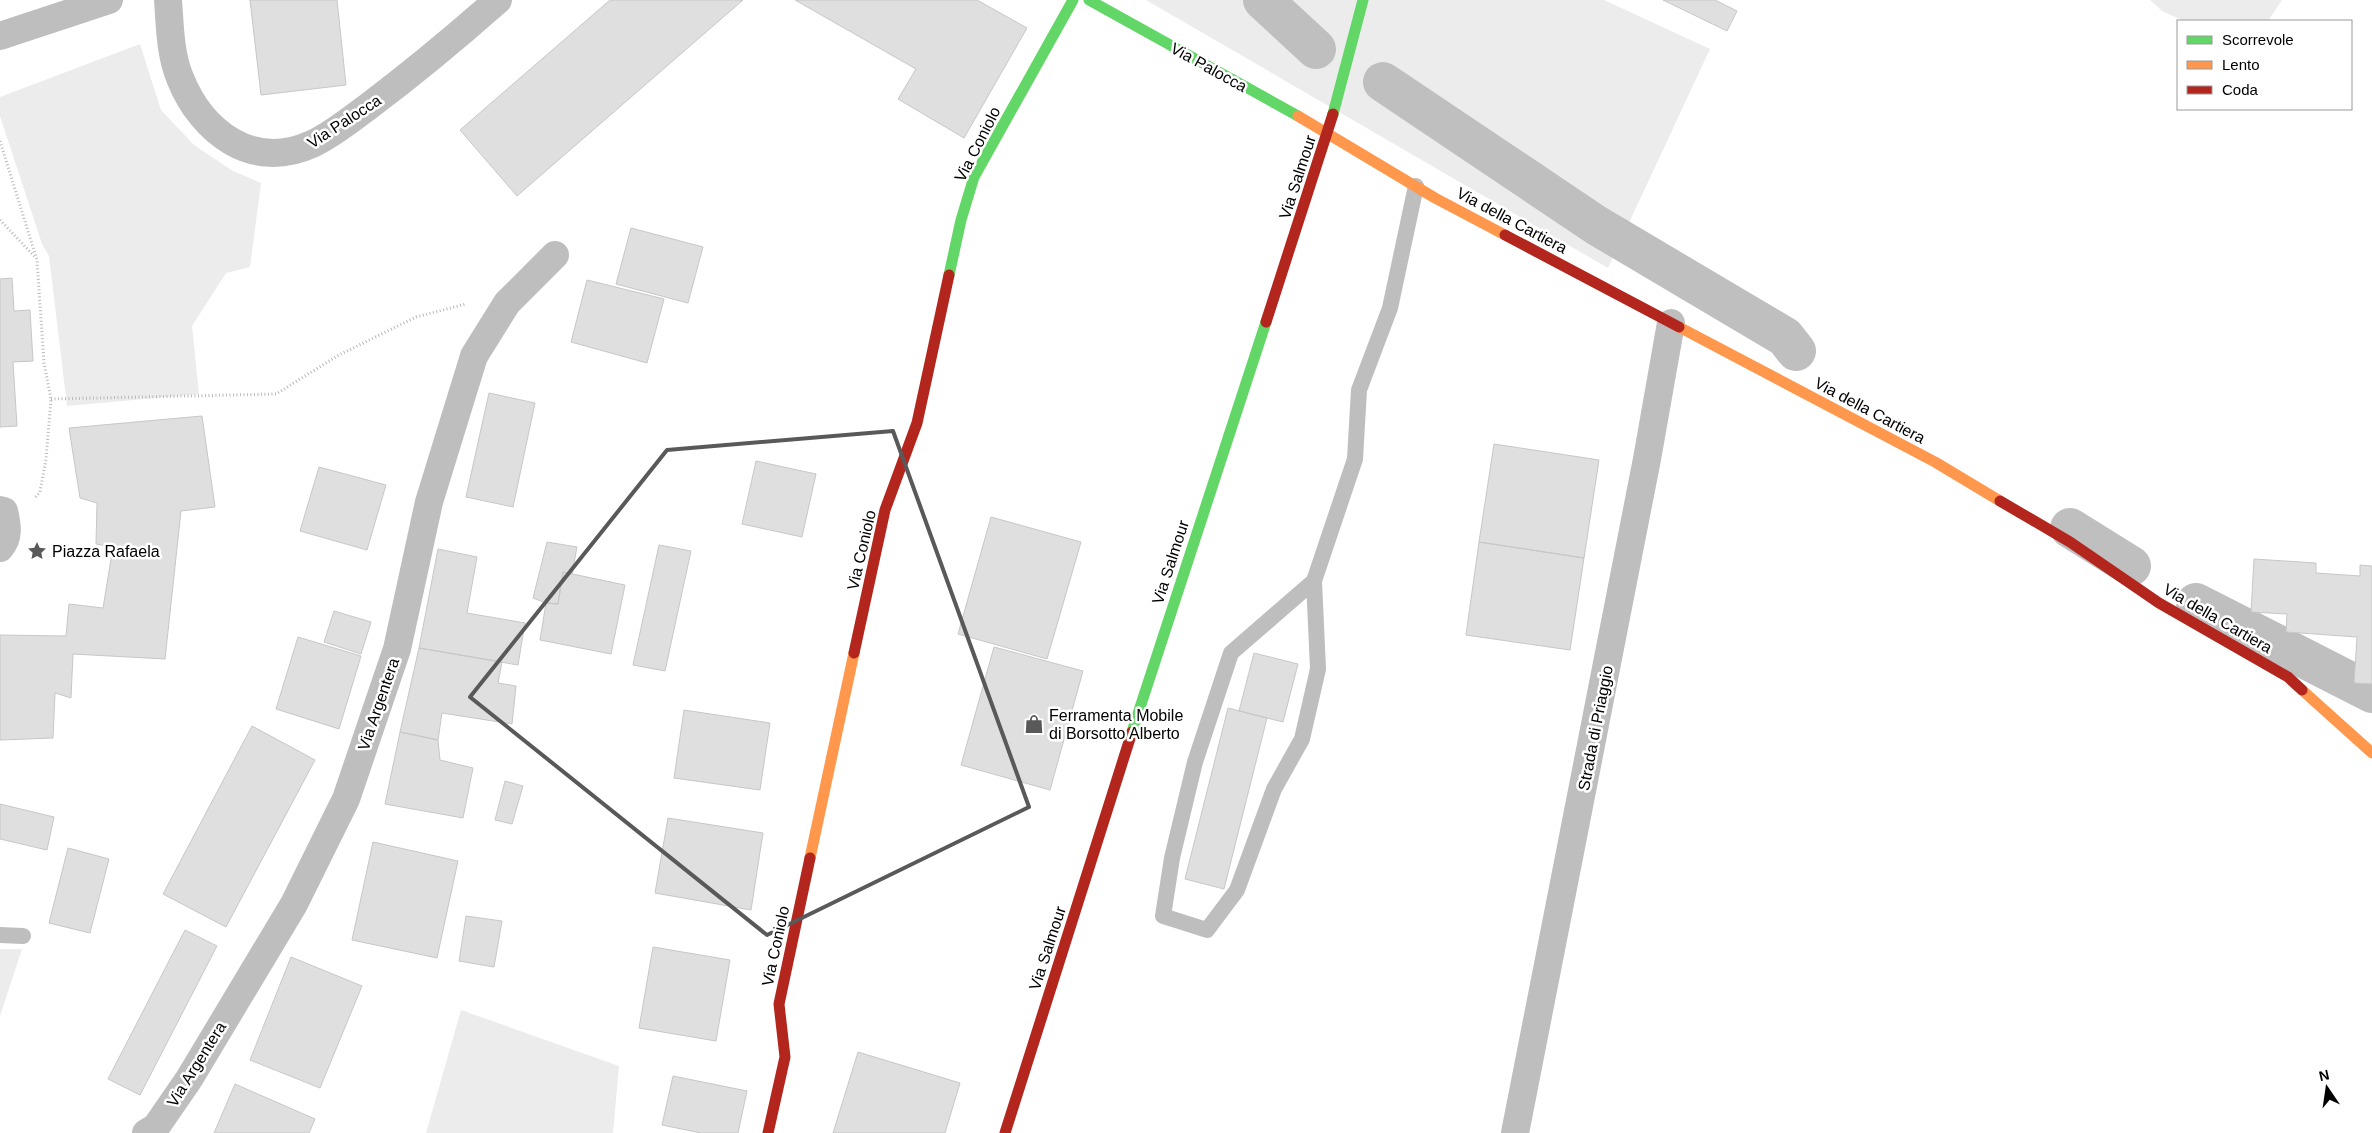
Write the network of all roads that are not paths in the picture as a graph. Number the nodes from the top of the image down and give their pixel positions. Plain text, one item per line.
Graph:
1 (109, 0) edge
2 (168, 0) edge
3 (498, 0) edge
4 (1073, 0) edge
5 (1089, 0) edge
6 (1363, 0) edge
7 (0, 36) edge
8 (1328, 133) junction
9 (1416, 186) junction
10 (555, 255) dead end
11 (1671, 323) junction
12 (2, 510) edge
13 (0, 548) edge
14 (1314, 581) junction
15 (2372, 753) edge
16 (0, 935) edge
17 (22, 936) dead end
18 (146, 1133) edge
19 (768, 1133) edge
20 (1005, 1133) edge
21 (1515, 1133) edge

1 - 7 street
2 - 3 street, Via Palocca
4 - 19 street, Via Coniolo
5 - 8 street, Via Palocca
6 - 8 street, Via Salmour
8 - 9 street, Via della Cartiera
8 - 20 street, Via Salmour
9 - 11 street, Via della Cartiera
9 - 14 lane
10 - 18 street, Via Argentera
11 - 15 street, Via della Cartiera
11 - 21 street, Strada di Priaggio
12 - 13 street
14 - 14 lane
16 - 17 lane

